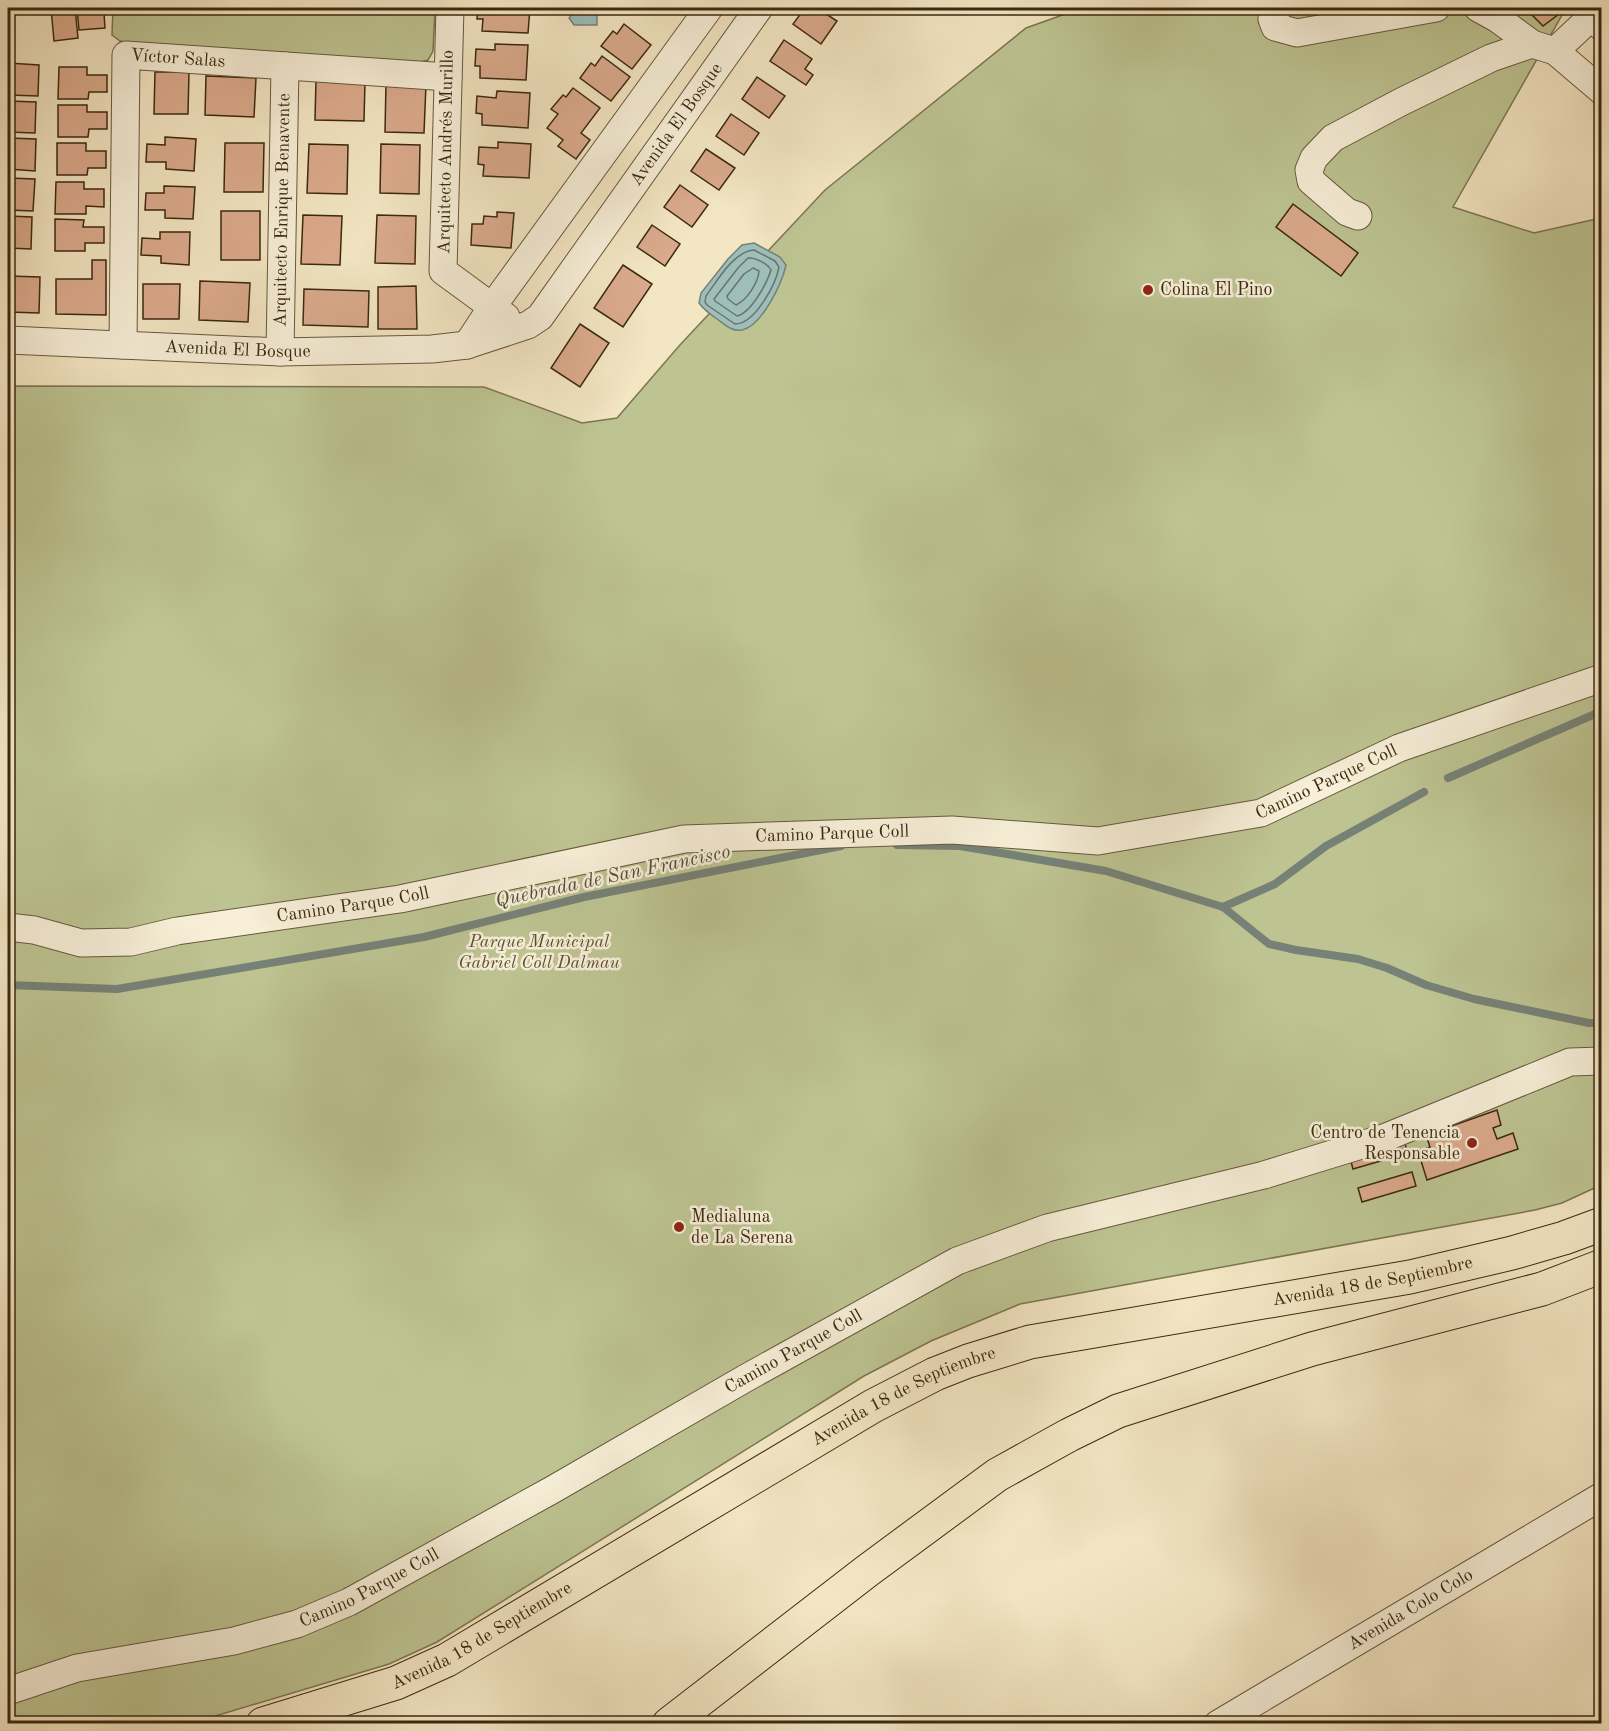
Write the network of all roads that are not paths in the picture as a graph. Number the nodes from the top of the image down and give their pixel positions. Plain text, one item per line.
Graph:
1 (450, 8) edge
2 (709, 8) edge
3 (759, 8) edge
4 (1278, 8) edge
5 (1436, 8) edge
6 (1480, 8) edge
7 (1602, 27) edge
8 (1544, 48) junction
9 (285, 66) junction
10 (448, 77) junction
11 (1602, 91) edge
12 (1358, 216) dead end
13 (492, 307) junction
14 (528, 325) junction
15 (8, 340) edge
16 (123, 345) junction
17 (467, 345) junction
18 (280, 352) junction
19 (1602, 678) edge
20 (8, 927) edge
21 (1602, 1061) edge
22 (1602, 1224) edge
23 (1602, 1266) edge
24 (1602, 1496) edge
25 (8, 1691) edge
26 (263, 1724) edge
27 (669, 1724) edge
28 (1218, 1724) edge

1 - 10 street, Arquitecto Andrés Murillo
2 - 13 street
3 - 14 street, Avenida El Bosque
4 - 5 street
6 - 8 street
7 - 8 street
8 - 11 street
8 - 12 street
9 - 10 street, Víctor Salas
9 - 16 street, Víctor Salas
9 - 18 street, Arquitecto Enrique Benavente
10 - 13 street, Arquitecto Andrés Murillo
13 - 14 street
13 - 17 street
14 - 17 street, Avenida El Bosque
15 - 16 street, Avenida El Bosque
16 - 18 street, Avenida El Bosque
17 - 18 street, Avenida El Bosque
19 - 20 street, Camino Parque Coll
21 - 25 street, Camino Parque Coll
22 - 26 main road, Avenida 18 de Septiembre
23 - 27 main road
24 - 28 street, Avenida Colo Colo

